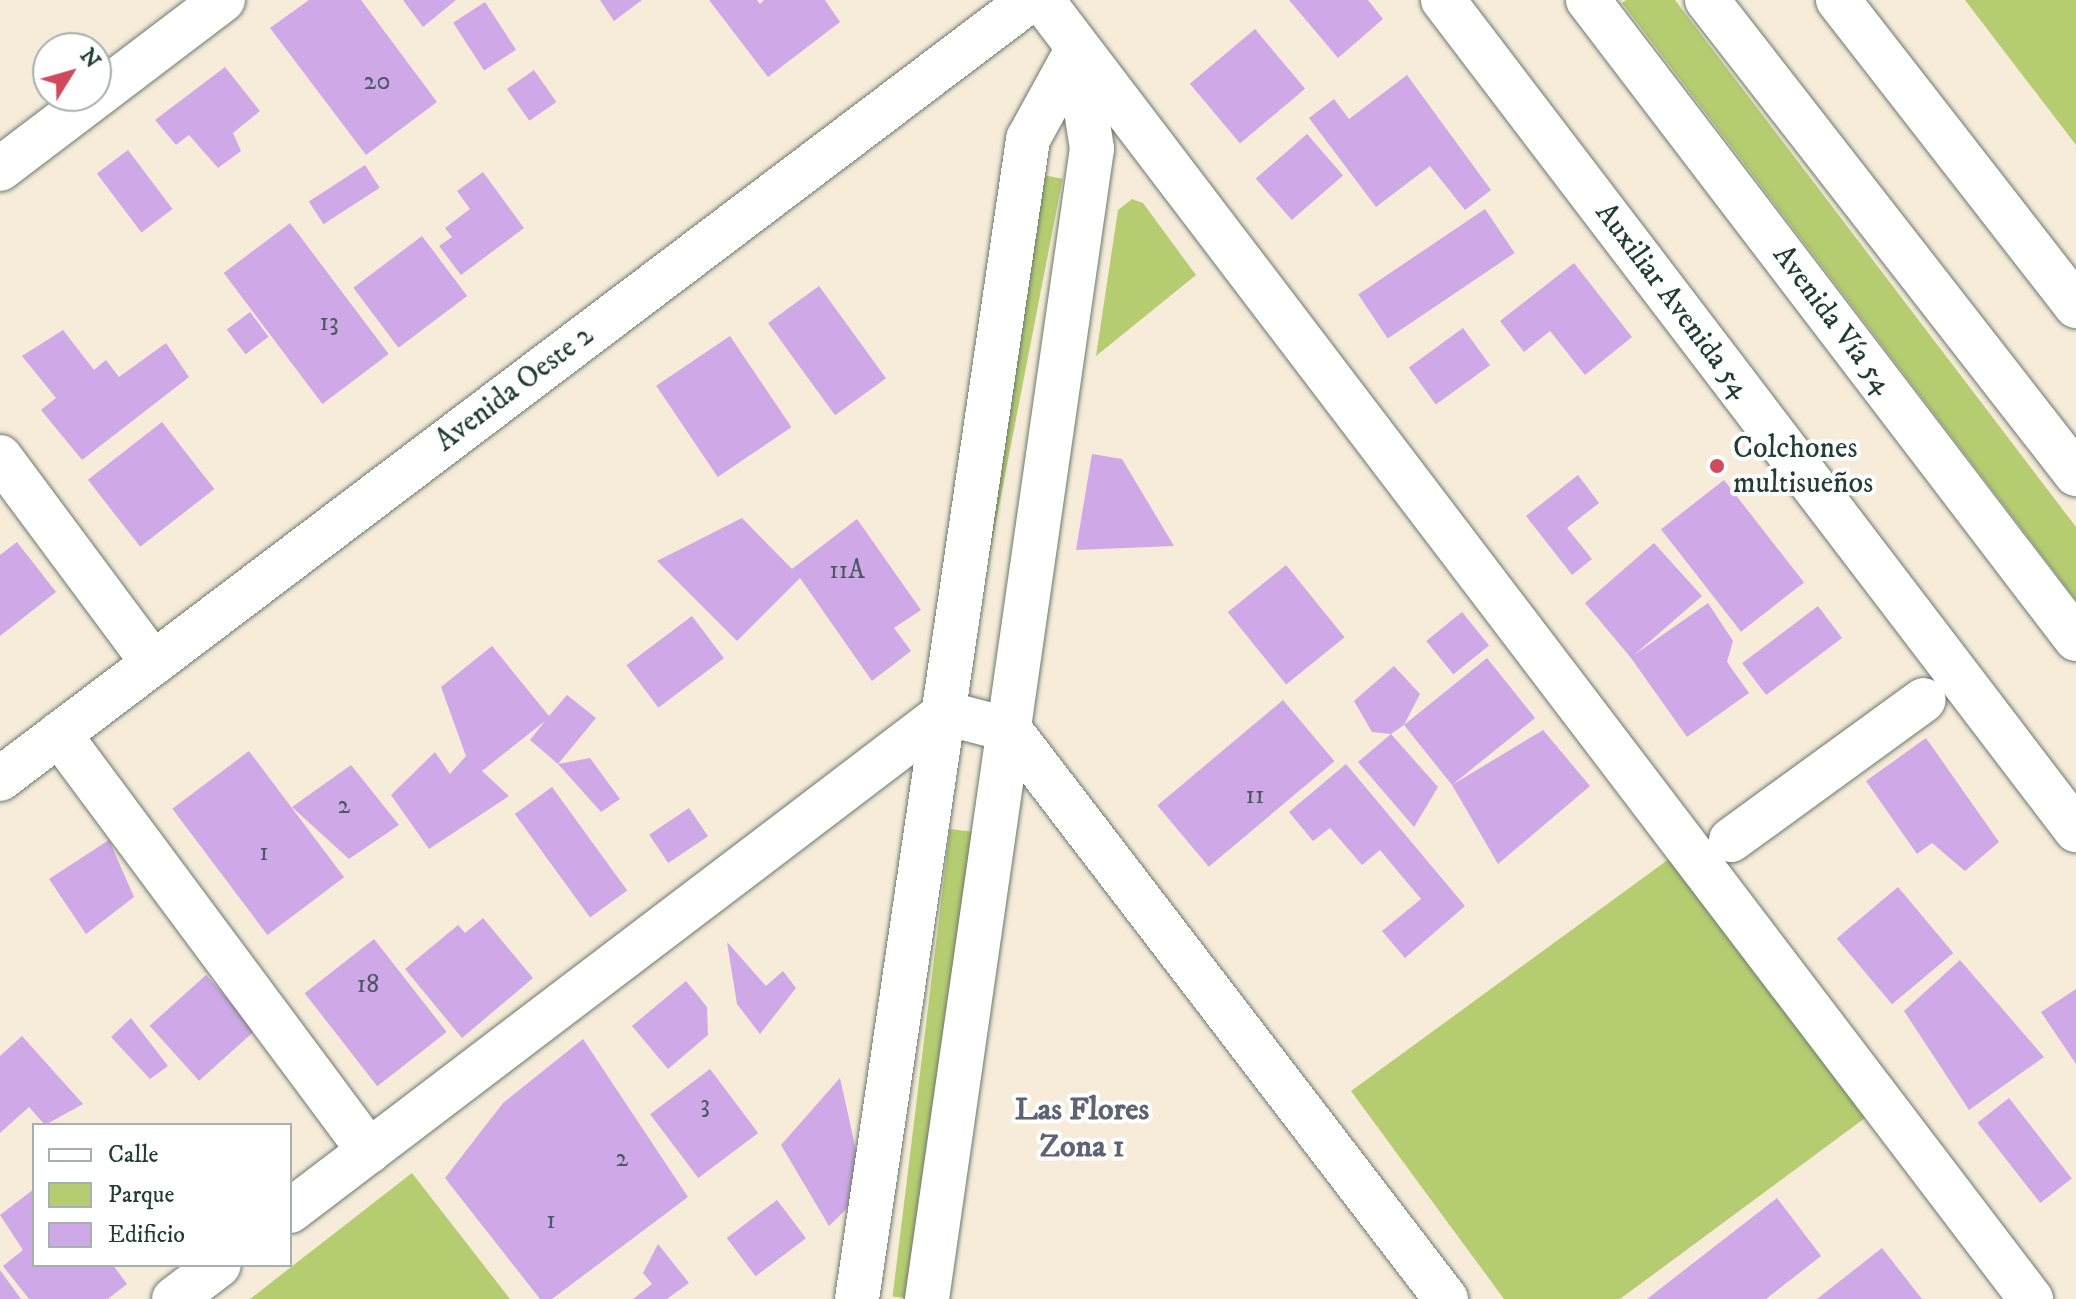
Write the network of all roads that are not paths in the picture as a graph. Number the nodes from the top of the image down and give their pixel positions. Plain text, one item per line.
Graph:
1 (223, 0) edge
2 (1030, 0) edge
3 (1042, 0) edge
4 (1443, 0) edge
5 (1588, 0) edge
6 (1707, 0) edge
7 (1838, 0) edge
8 (1077, 50) junction
9 (0, 169) edge
10 (2076, 306) edge
11 (0, 457) edge
12 (2076, 474) edge
13 (2076, 639) edge
14 (153, 663) junction
15 (1924, 700) dead end
16 (945, 713) junction
17 (1010, 730) junction
18 (59, 734) junction
19 (0, 779) edge
20 (2076, 830) edge
21 (1731, 840) dead end
22 (369, 1151) junction
23 (292, 1209) edge
24 (216, 1267) edge
25 (174, 1299) edge
26 (857, 1299) edge
27 (927, 1299) edge
28 (1446, 1299) edge
29 (2031, 1299) edge

1 - 9 street
2 - 14 street, Avenida Oeste 2
3 - 8 street
4 - 20 street, Auxiliar Avenida 54
5 - 13 street, Avenida Vía 54
6 - 12 street
7 - 10 street
8 - 16 street
8 - 17 street
8 - 29 street
11 - 14 street
14 - 18 street, Avenida Oeste 2
15 - 21 street
16 - 17 street
16 - 22 street
16 - 26 street
17 - 27 street
17 - 28 street
18 - 19 street, Avenida Oeste 2
18 - 22 street
22 - 23 street
24 - 25 street

